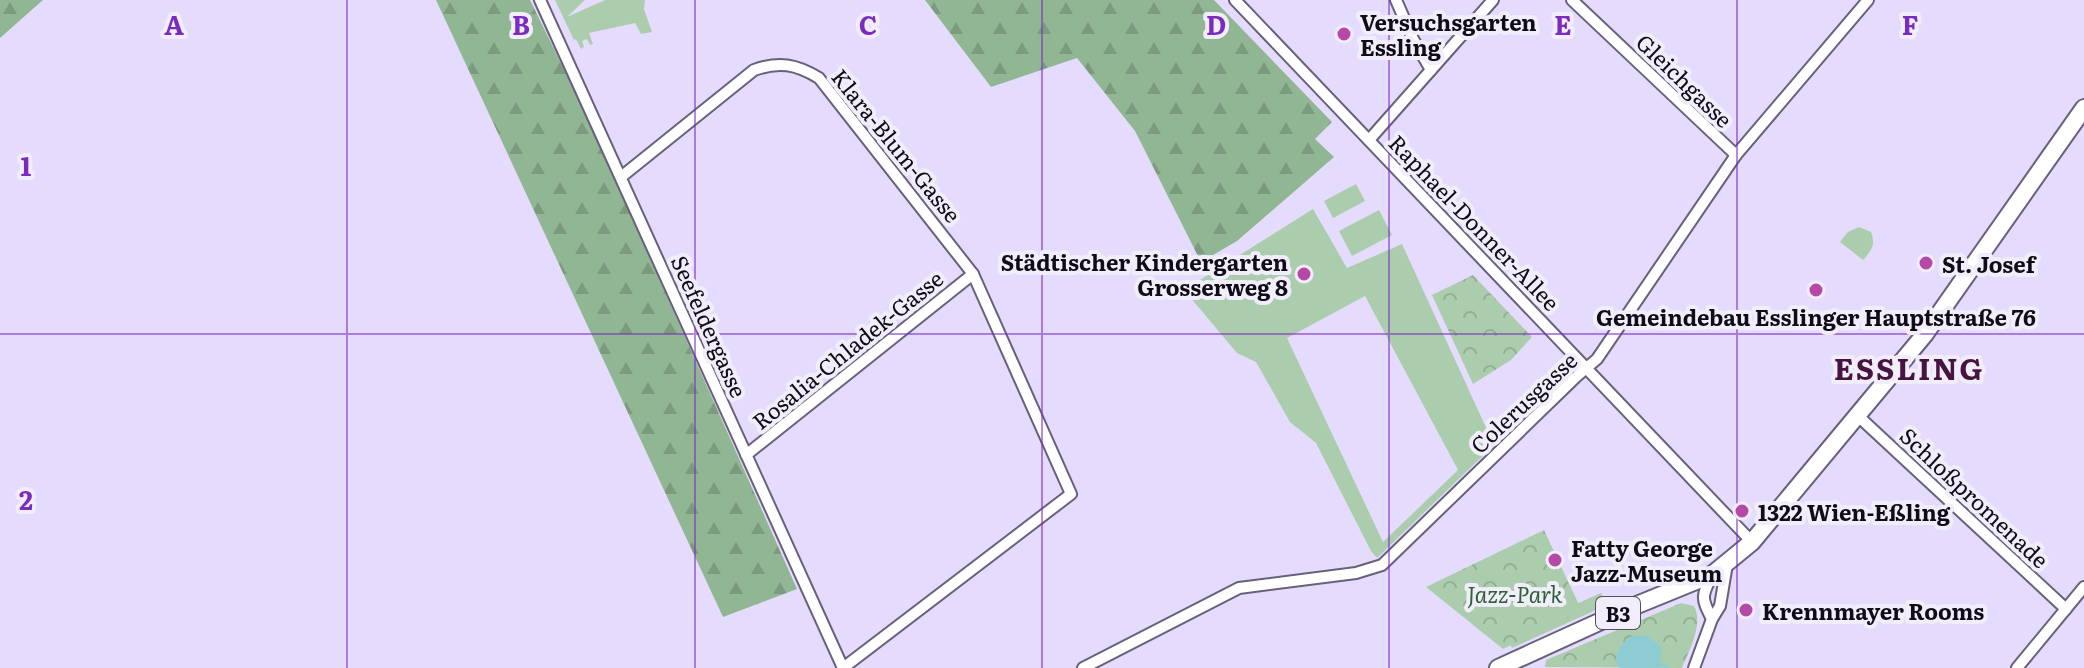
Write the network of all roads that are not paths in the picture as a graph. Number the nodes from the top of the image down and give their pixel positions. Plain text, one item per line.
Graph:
1 (540, 0) edge
2 (1235, 0) edge
3 (1396, 0) edge
4 (1493, 0) edge
5 (1572, 0) edge
6 (1868, 0) edge
7 (1431, 70) junction
8 (2084, 108) edge
9 (1369, 140) junction
10 (1736, 155) junction
11 (621, 177) junction
12 (973, 274) junction
13 (1588, 369) junction
14 (1857, 415) junction
15 (746, 455) junction
16 (1752, 542) junction
17 (1727, 563) junction
18 (1713, 574) junction
19 (2084, 587) edge
20 (1674, 590) junction
21 (1702, 600) junction
22 (2066, 609) junction
23 (1712, 619) junction
24 (1528, 662) edge
25 (843, 668) edge
26 (1083, 668) edge
27 (1498, 668) edge
28 (1694, 668) edge
29 (2017, 668) edge

1 - 11 street, Seefeldergasse
2 - 9 street, Raphael-Donner-Allee
3 - 7 street
4 - 7 street
5 - 10 street, Gleichgasse
6 - 10 street, Colerusgasse
7 - 9 street
8 - 14 main road, B3
9 - 13 street, Raphael-Donner-Allee
10 - 13 street, Colerusgasse
11 - 12 street, Klara-Blum-Gasse
11 - 15 street, Seefeldergasse
12 - 15 street, Rosalia-Chladek-Gasse
12 - 25 street, Rosalia-Chladek-Gasse
13 - 16 street, Raphael-Donner-Allee
13 - 26 street, Colerusgasse
14 - 16 main road, B3
14 - 22 street, Schloßpromenade
15 - 25 street, Seefeldergasse
16 - 17 main road, B3
17 - 18 main road, B3
17 - 23 street
18 - 20 main road, B3
18 - 21 street
19 - 22 street
20 - 21 street
20 - 24 main road, B3
21 - 23 street
22 - 29 street
23 - 28 street
24 - 27 main road, B3

